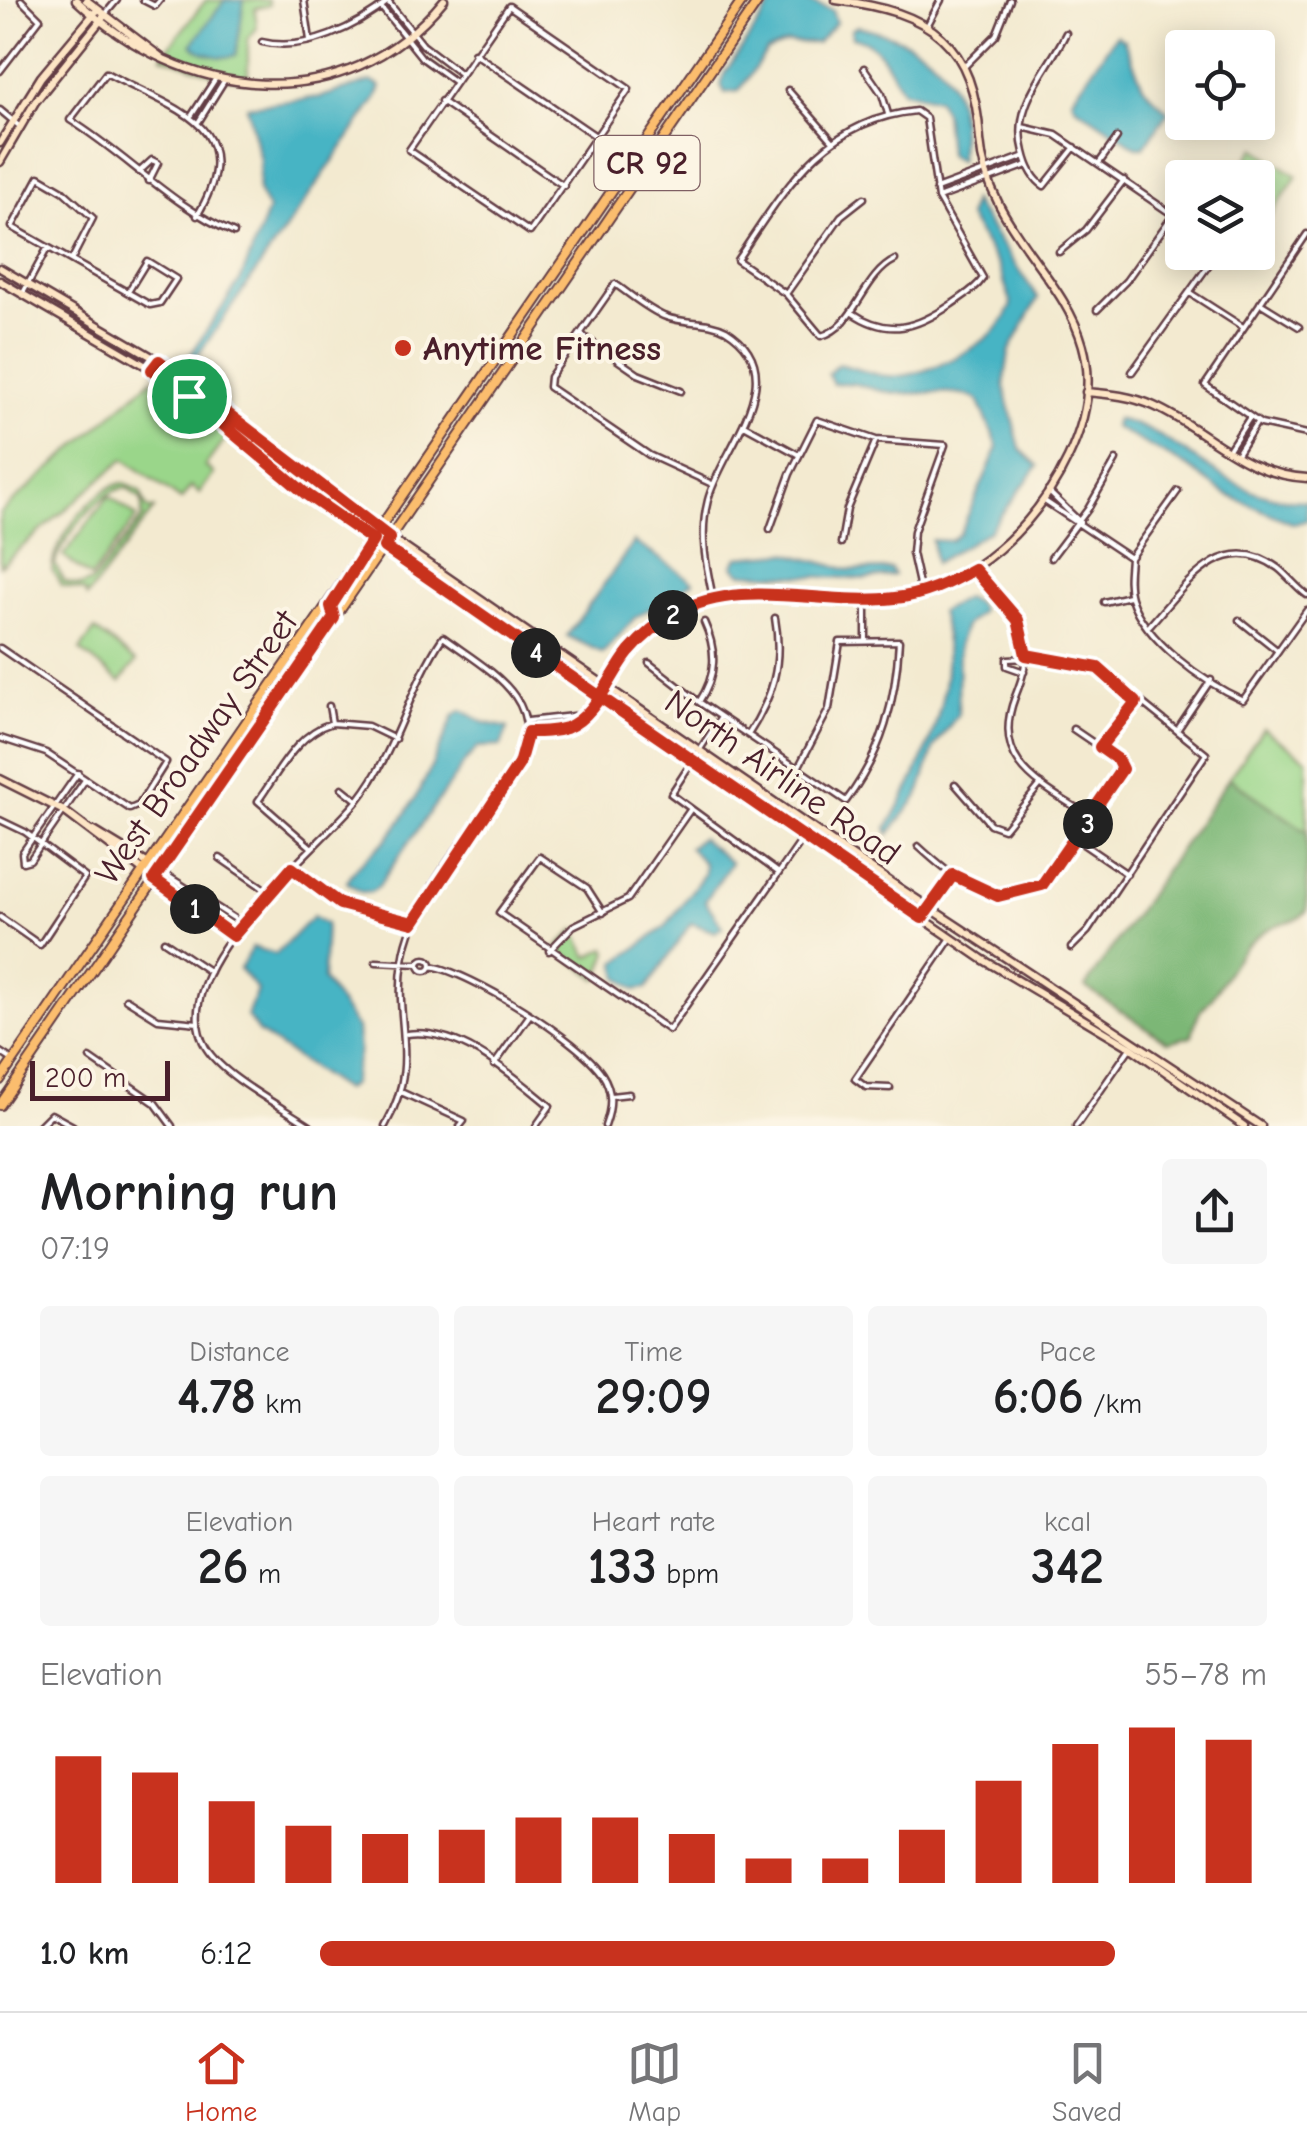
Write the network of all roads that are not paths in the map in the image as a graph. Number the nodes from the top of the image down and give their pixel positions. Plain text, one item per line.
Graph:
1 (20, 0) edge
2 (76, 0) edge
3 (86, 0) edge
4 (105, 0) edge
5 (117, 0) edge
6 (143, 0) edge
7 (160, 0) edge
8 (304, 0) edge
9 (444, 0) edge
10 (743, 0) edge
11 (760, 0) edge
12 (840, 0) edge
13 (941, 0) edge
14 (1010, 0) edge
15 (389, 1) edge
16 (873, 4) edge
17 (382, 6) junction
18 (98, 15) junction
19 (927, 26) junction
20 (1066, 34) dead end
21 (408, 35) junction
22 (310, 40) junction
23 (262, 42) dead end
24 (474, 53) junction
25 (966, 65) junction
26 (864, 68) dead end
27 (0, 70) edge
28 (460, 74) junction
29 (220, 80) junction
30 (454, 81) junction
31 (788, 90) dead end
32 (440, 101) junction
33 (0, 110) edge
34 (888, 114) junction
35 (192, 115) junction
36 (0, 120) edge
37 (199, 121) junction
38 (12, 122) junction
39 (19, 126) junction
40 (1022, 127) junction
41 (597, 137) junction
42 (1116, 138) dead end
43 (832, 140) junction
44 (0, 143) edge
45 (1076, 147) junction
46 (1025, 156) junction
47 (0, 162) edge
48 (1100, 163) junction
49 (1027, 164) junction
50 (139, 172) junction
51 (988, 175) junction
52 (1124, 180) junction
53 (149, 181) junction
54 (564, 186) junction
55 (936, 189) junction
56 (864, 198) dead end
57 (938, 198) junction
58 (1165, 209) edge
59 (197, 216) junction
60 (1165, 226) edge
61 (234, 233) dead end
62 (1307, 234) edge
63 (48, 247) junction
64 (1059, 252) dead end
65 (72, 260) junction
66 (895, 260) dead end
67 (0, 268) edge
68 (1206, 270) edge
69 (0, 281) edge
70 (28, 284) junction
71 (128, 292) junction
72 (1190, 293) junction
73 (23, 294) junction
74 (786, 294) junction
75 (1260, 302) junction
76 (1097, 310) dead end
77 (850, 312) junction
78 (96, 320) junction
79 (1244, 327) junction
80 (1298, 327) dead end
81 (90, 331) junction
82 (580, 334) junction
83 (159, 361) junction
84 (152, 370) junction
85 (1132, 372) dead end
86 (681, 391) dead end
87 (1086, 392) junction
88 (1250, 417) junction
89 (1258, 422) junction
90 (744, 426) junction
91 (246, 427) junction
92 (1307, 434) edge
93 (239, 435) junction
94 (876, 440) junction
95 (799, 455) junction
96 (1230, 455) junction
97 (1116, 460) dead end
98 (1307, 478) edge
99 (712, 484) junction
100 (1048, 491) junction
101 (1178, 491) dead end
102 (1042, 499) junction
103 (1080, 522) junction
104 (770, 529) dead end
105 (379, 530) junction
106 (390, 538) junction
107 (373, 540) junction
108 (841, 543) dead end
109 (384, 547) junction
110 (1051, 558) dead end
111 (1130, 558) junction
112 (974, 569) junction
113 (344, 581) junction
114 (920, 593) junction
115 (1130, 596) junction
116 (1307, 596) edge
117 (713, 598) junction
118 (866, 599) junction
119 (1104, 602) dead end
120 (1307, 610) edge
121 (334, 618) junction
122 (775, 618) dead end
123 (1239, 620) dead end
124 (704, 622) dead end
125 (518, 624) junction
126 (1149, 626) junction
127 (511, 635) junction
128 (866, 641) junction
129 (0, 648) edge
130 (1279, 651) junction
131 (1026, 655) junction
132 (650, 663) dead end
133 (1024, 672) junction
134 (1210, 680) junction
135 (606, 685) junction
136 (599, 696) junction
137 (699, 702) junction
138 (1136, 702) junction
139 (329, 706) dead end
140 (586, 713) junction
141 (721, 717) junction
142 (528, 721) junction
143 (332, 723) junction
144 (1073, 729) dead end
145 (1178, 729) junction
146 (528, 732) junction
147 (748, 735) junction
148 (0, 738) edge
149 (395, 739) junction
150 (1100, 747) junction
151 (699, 749) junction
152 (692, 760) junction
153 (798, 768) junction
154 (78, 773) junction
155 (0, 779) edge
156 (86, 779) junction
157 (954, 784) dead end
158 (1040, 784) junction
159 (342, 788) dead end
160 (358, 800) junction
161 (55, 806) junction
162 (690, 810) junction
163 (64, 811) junction
164 (1092, 818) junction
165 (0, 820) edge
166 (804, 836) junction
167 (33, 838) junction
168 (1077, 840) junction
169 (42, 844) junction
170 (918, 846) dead end
171 (312, 848) junction
172 (220, 858) dead end
173 (146, 867) junction
174 (292, 868) junction
175 (779, 872) junction
176 (1127, 874) junction
177 (157, 875) junction
178 (953, 875) junction
179 (269, 892) junction
180 (930, 908) junction
181 (603, 913) junction
182 (0, 917) edge
183 (922, 918) junction
184 (413, 923) junction
185 (243, 924) junction
186 (233, 936) junction
187 (951, 938) junction
188 (164, 941) dead end
189 (1071, 948) dead end
190 (549, 952) junction
191 (376, 962) dead end
192 (402, 962) junction
193 (418, 964) junction
194 (431, 966) junction
195 (211, 972) junction
196 (1046, 983) junction
197 (1040, 994) junction
198 (126, 999) dead end
199 (528, 1016) junction
200 (198, 1022) junction
201 (406, 1034) junction
202 (1133, 1044) junction
203 (0, 1052) edge
204 (90, 1058) dead end
205 (7, 1064) edge
206 (494, 1065) junction
207 (0, 1080) edge
208 (890, 1088) dead end
209 (401, 1092) junction
210 (629, 1094) dead end
211 (610, 1096) junction
212 (0, 1104) edge
213 (462, 1123) edge
214 (306, 1125) edge
215 (39, 1126) edge
216 (73, 1126) edge
217 (172, 1126) edge
218 (385, 1126) edge
219 (536, 1126) edge
220 (605, 1126) edge
221 (1076, 1126) edge
222 (1244, 1126) edge
223 (1261, 1126) edge

1 - 27 street
2 - 18 main road
3 - 18 main road
4 - 18 street
5 - 18 street
6 - 7 street
8 - 22 street
9 - 21 main road
10 - 105 main road, West Broadway Street / CR 92
11 - 106 main road, West Broadway Street / CR 92
12 - 16 main road
13 - 19 street
14 - 25 street
15 - 17 street
15 - 21 street
16 - 19 main road
17 - 21 street
17 - 22 street
18 - 29 main road
18 - 38 main road
18 - 39 main road
19 - 25 main road
20 - 40 street
21 - 28 street
21 - 29 main road
21 - 30 street
22 - 23 street
24 - 28 street
24 - 41 street
24 - 41 street
25 - 51 main road
26 - 34 street
28 - 30 street
29 - 35 street
29 - 37 street
30 - 32 street
31 - 43 street
32 - 54 street
32 - 54 street
33 - 38 street
34 - 43 street
34 - 55 street
35 - 37 street
35 - 50 street
36 - 38 street
37 - 59 street
38 - 39 street
38 - 44 main road
39 - 47 main road
40 - 45 street
40 - 46 street
41 - 54 street
42 - 48 street
43 - 74 street
45 - 48 street
45 - 49 street
46 - 49 street
46 - 51 street
48 - 52 street
49 - 51 street
50 - 53 street
50 - 53 street
51 - 55 street
51 - 57 street
51 - 87 main road
52 - 58 street
52 - 64 street
53 - 59 street
55 - 57 street
56 - 74 street
57 - 77 street
59 - 61 street
60 - 76 street
62 - 75 street
63 - 65 street
63 - 65 street
63 - 70 street
65 - 71 street
66 - 77 street
67 - 70 main road, North Airline Road
68 - 72 street
69 - 73 main road, North Airline Road
70 - 73 street
70 - 78 main road, North Airline Road
71 - 71 street
72 - 79 street
72 - 85 street
73 - 81 main road, North Airline Road
74 - 77 street
75 - 79 street
75 - 80 street
78 - 81 main road
78 - 83 main road, North Airline Road
79 - 88 street
81 - 84 main road, North Airline Road
82 - 86 street
82 - 90 street
82 - 99 street
83 - 84 main road
83 - 91 main road, North Airline Road
84 - 93 main road, North Airline Road
87 - 96 main road
87 - 100 main road
88 - 89 street
88 - 96 street
89 - 92 street
89 - 96 street
90 - 95 street
90 - 99 street
91 - 93 main road
91 - 105 main road, North Airline Road
93 - 107 main road, North Airline Road
94 - 95 street
94 - 108 street
94 - 114 street
95 - 104 street
96 - 98 main road
97 - 103 street
99 - 117 street
100 - 102 main road
100 - 103 street
101 - 111 street
102 - 103 street
102 - 112 main road
103 - 110 street
103 - 111 street
105 - 106 main road, North Airline Road
105 - 107 main road, West Broadway Street / CR 92
106 - 109 main road, West Broadway Street / CR 92
106 - 125 main road, North Airline Road
107 - 109 main road, North Airline Road
107 - 113 main road, West Broadway Street / CR 92
109 - 121 main road, West Broadway Street / CR 92
109 - 127 main road, North Airline Road
111 - 115 street
112 - 114 main road
112 - 131 street
113 - 121 main road
113 - 173 main road, West Broadway Street / CR 92
114 - 118 main road
115 - 119 street
115 - 126 street
116 - 126 street
117 - 118 main road
117 - 135 main road
118 - 128 street
120 - 130 street
121 - 177 main road, West Broadway Street / CR 92
122 - 147 street
123 - 130 street
124 - 137 street
125 - 127 main road
125 - 135 main road, North Airline Road
126 - 134 street
127 - 136 main road, North Airline Road
128 - 153 street
128 - 153 street
129 - 156 street
130 - 134 street
131 - 133 street
131 - 133 street
131 - 138 street
132 - 137 street
133 - 158 street
134 - 145 street
135 - 136 main road
135 - 151 main road, North Airline Road
136 - 140 street
136 - 152 main road, North Airline Road
137 - 141 street
138 - 145 street
138 - 150 street
139 - 143 street
140 - 142 street
140 - 146 street
141 - 147 street
141 - 151 street
142 - 146 street
142 - 149 street
143 - 149 street
143 - 171 street
144 - 150 street
145 - 176 street
146 - 184 street
147 - 153 street
148 - 154 street
149 - 160 street
150 - 164 street
151 - 152 street
151 - 180 main road, North Airline Road
152 - 162 street
152 - 166 main road, North Airline Road
154 - 156 street
154 - 161 street
155 - 161 main road
156 - 163 street
157 - 158 street
158 - 164 street
159 - 160 street
160 - 171 street
161 - 163 main road
161 - 167 street
162 - 175 street
162 - 181 street
163 - 169 street
163 - 173 main road
164 - 168 street
165 - 167 street
166 - 175 street
166 - 183 main road, North Airline Road
167 - 169 street
167 - 169 street
168 - 176 street
168 - 178 street
169 - 182 street
170 - 178 street
171 - 174 street
172 - 179 street
173 - 177 main road
173 - 205 main road, West Broadway Street / CR 92
174 - 179 street
174 - 184 street
175 - 190 street
176 - 189 street
177 - 185 street
177 - 186 street
177 - 212 main road, West Broadway Street / CR 92
178 - 180 street
179 - 185 street
180 - 183 street
180 - 196 main road, North Airline Road
181 - 190 street
181 - 190 street
183 - 187 main road, North Airline Road
184 - 192 street
185 - 186 street
186 - 195 street
187 - 197 main road, North Airline Road
187 - 208 street
188 - 195 street
191 - 192 street
192 - 193 street
192 - 201 street
193 - 194 street
193 - 194 street
194 - 199 street
195 - 200 street
196 - 197 main road
196 - 202 main road, North Airline Road
197 - 202 main road, North Airline Road
198 - 200 street
199 - 206 street
199 - 211 street
200 - 214 street
201 - 206 street
201 - 209 street
202 - 221 street
202 - 222 main road, North Airline Road
202 - 223 main road, North Airline Road
203 - 205 street
204 - 217 street
205 - 207 main road, West Broadway Street / CR 92
206 - 219 street
209 - 213 street
209 - 218 street
210 - 211 street
211 - 220 street
215 - 216 street

